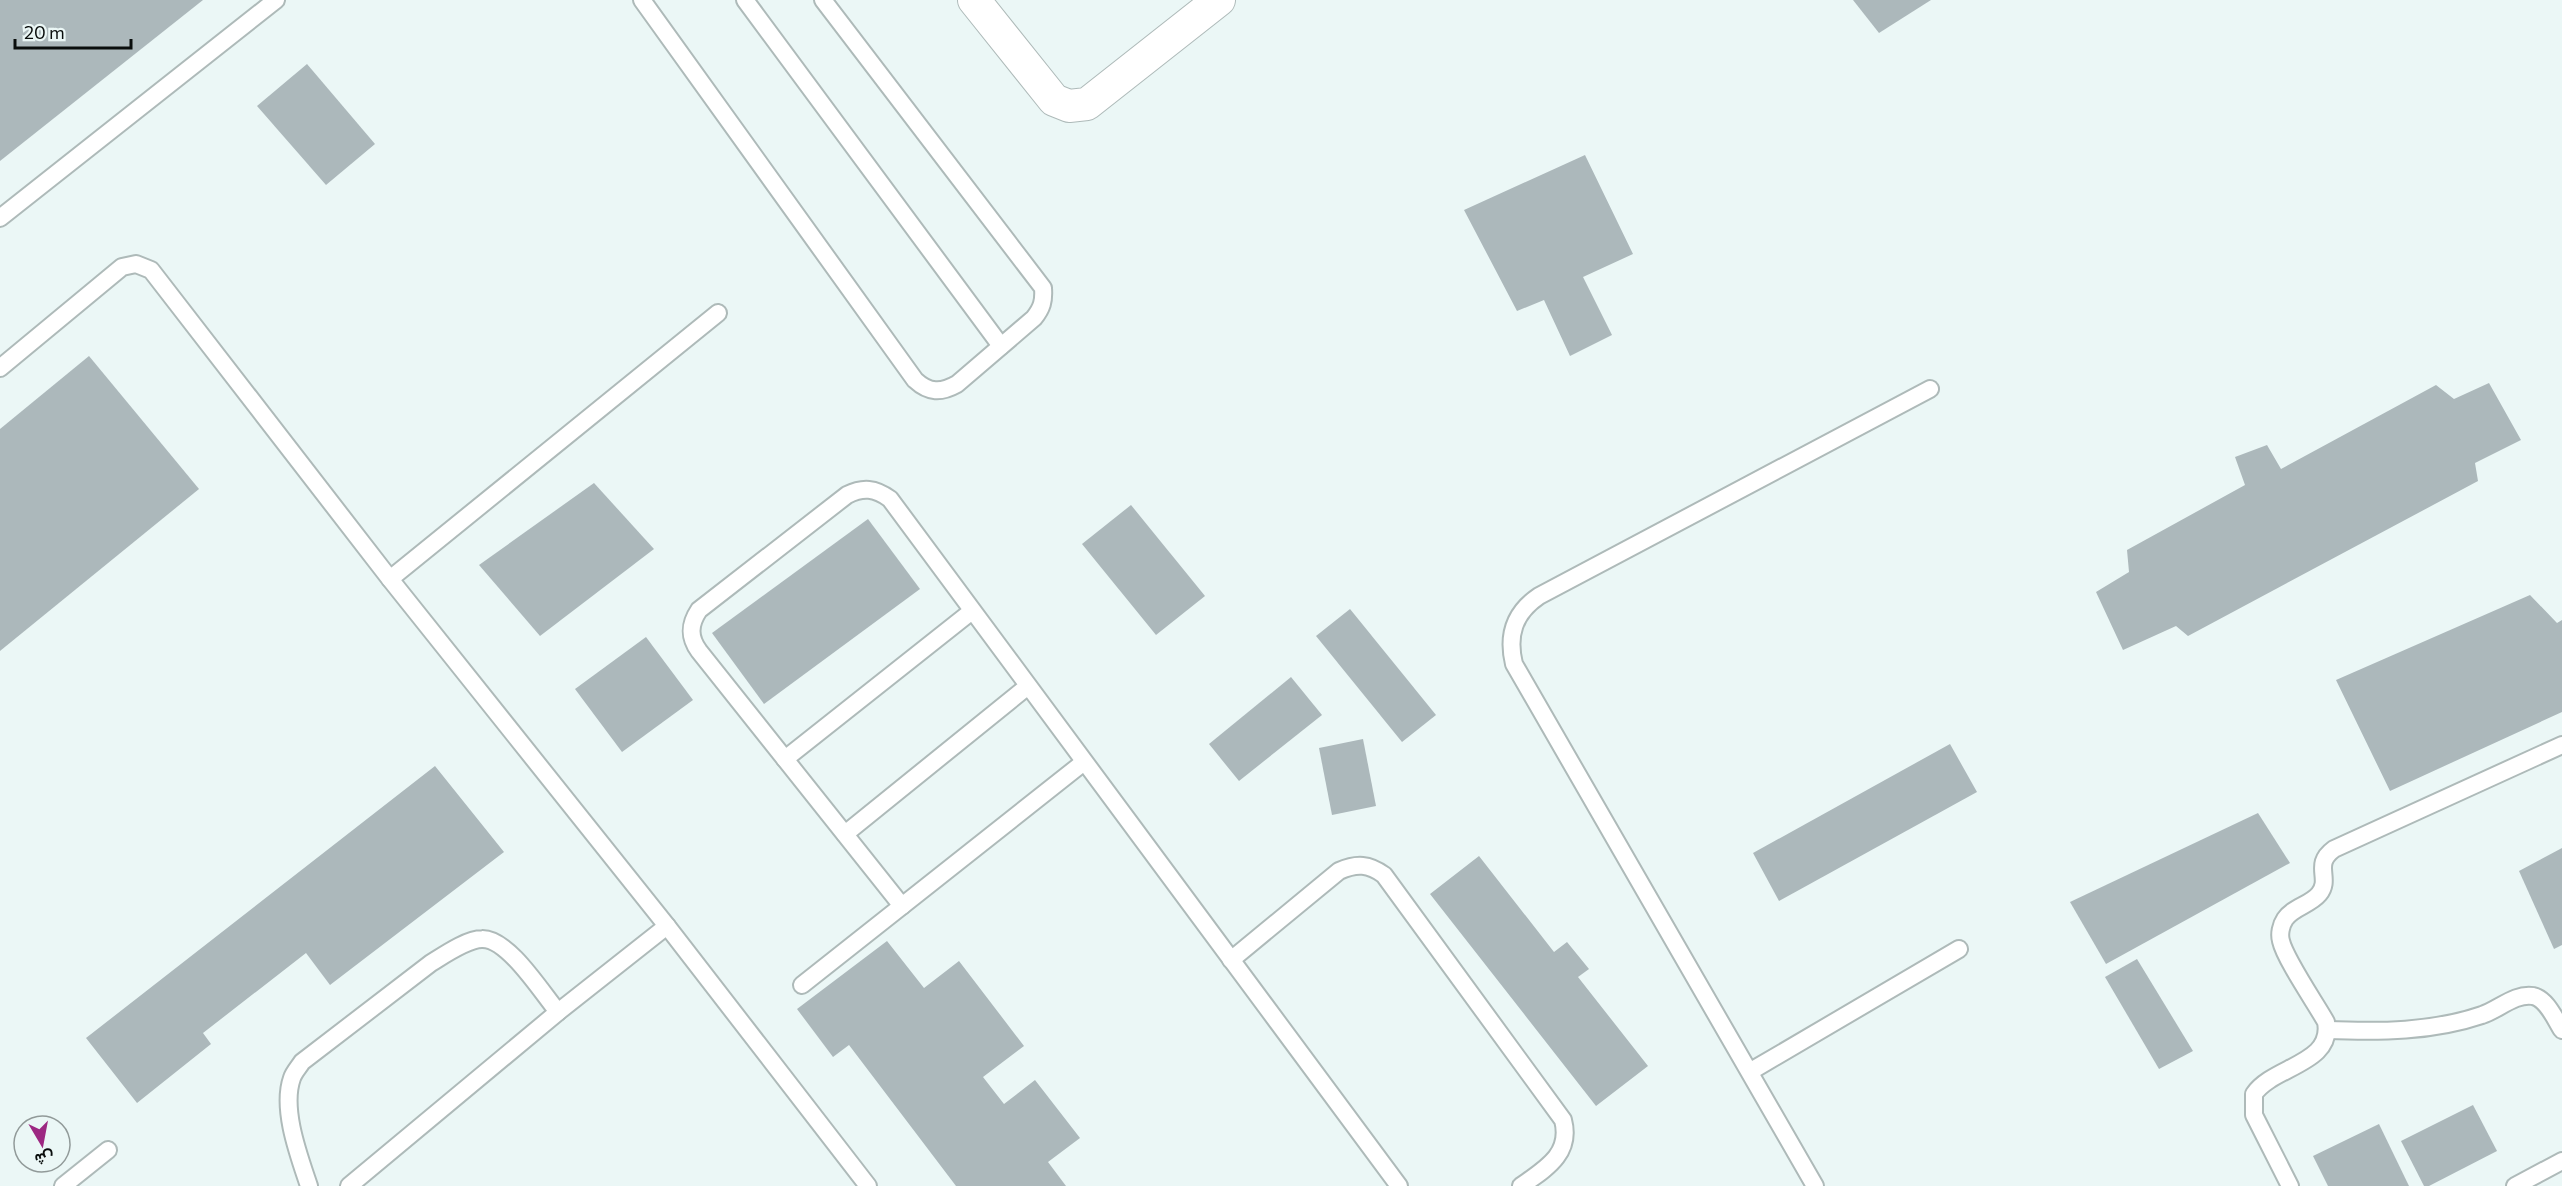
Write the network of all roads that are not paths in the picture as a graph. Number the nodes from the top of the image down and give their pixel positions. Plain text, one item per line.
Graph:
1 (276, 0) edge
2 (642, 0) edge
3 (745, 0) edge
4 (823, 0) edge
5 (974, 0) edge
6 (1219, 0) edge
7 (0, 218) edge
8 (718, 313) dead end
9 (1001, 346) junction
10 (0, 368) edge
11 (1930, 389) dead end
12 (390, 579) junction
13 (972, 611) junction
14 (1028, 686) junction
15 (2562, 745) edge
16 (785, 759) junction
17 (1084, 762) junction
18 (845, 834) junction
19 (902, 906) junction
20 (667, 926) junction
21 (1959, 949) dead end
22 (1231, 960) junction
23 (802, 985) dead end
24 (558, 1012) junction
25 (2328, 1030) junction
26 (2562, 1030) edge
27 (1751, 1071) junction
28 (108, 1150) dead end
29 (2562, 1161) edge
30 (63, 1186) edge
31 (309, 1186) edge
32 (349, 1186) edge
33 (868, 1186) edge
34 (1399, 1186) edge
35 (1521, 1186) edge
36 (1815, 1186) edge
37 (2290, 1186) edge
38 (2515, 1186) edge

1 - 7 lane
2 - 9 lane
3 - 9 lane
4 - 9 lane
5 - 6 street
8 - 12 lane
10 - 12 lane
11 - 27 lane
12 - 20 lane
13 - 14 lane
13 - 16 lane
13 - 16 lane
14 - 17 lane
14 - 18 lane
15 - 25 lane
16 - 18 lane
17 - 19 lane
17 - 22 lane
18 - 19 lane
19 - 23 lane
20 - 24 lane
20 - 33 lane
21 - 27 lane
22 - 34 lane
22 - 35 lane
24 - 31 lane
24 - 32 lane
25 - 26 lane
25 - 37 lane
27 - 36 lane
28 - 30 lane
29 - 38 lane

